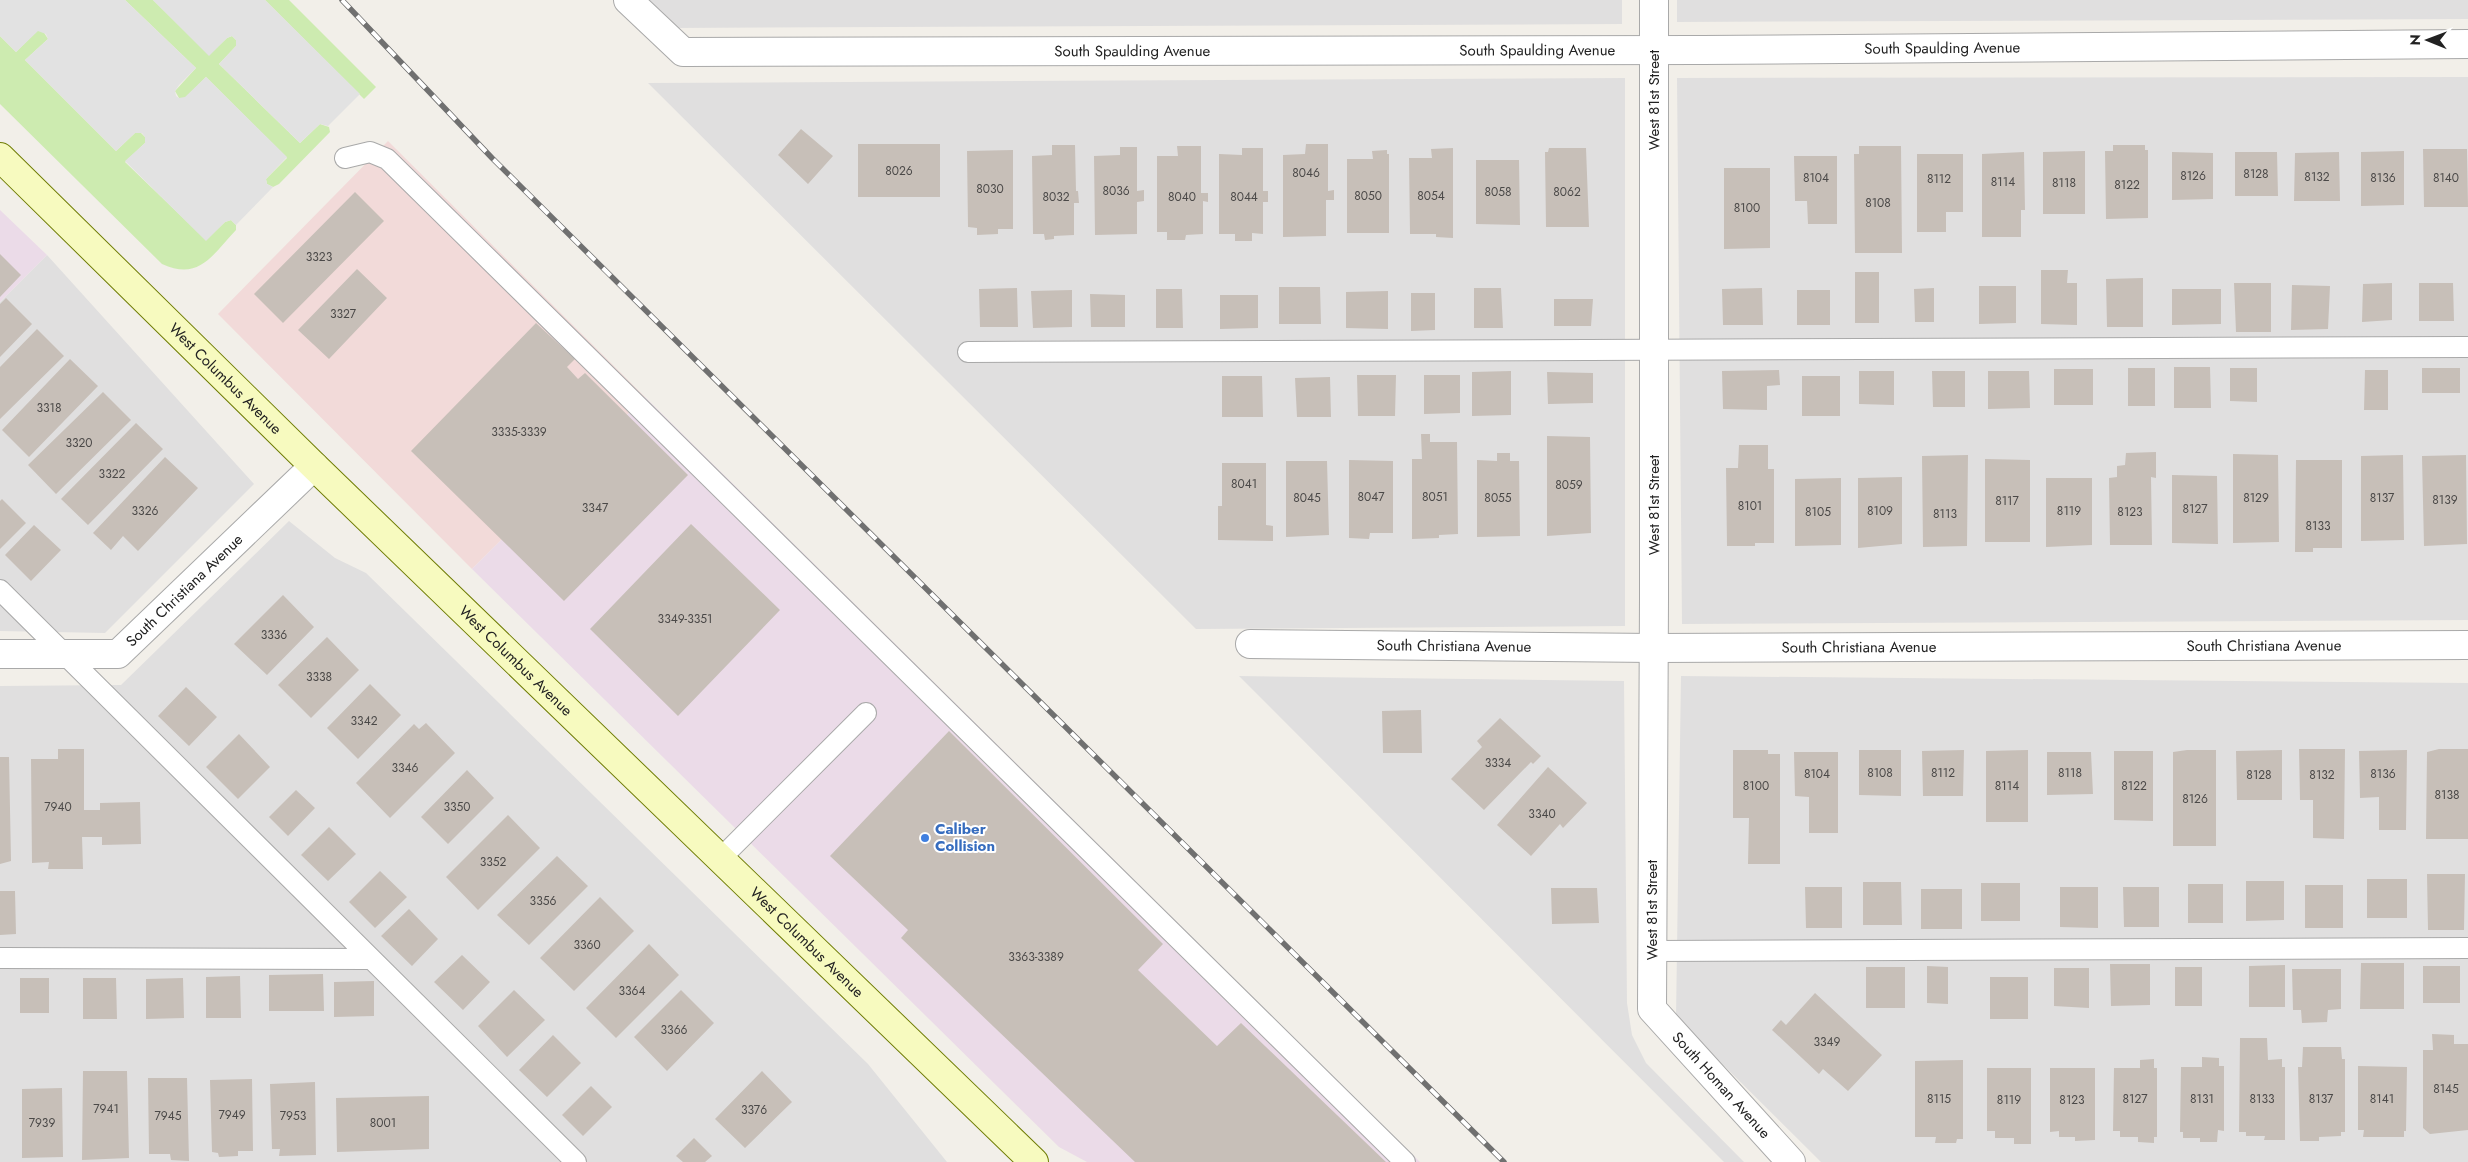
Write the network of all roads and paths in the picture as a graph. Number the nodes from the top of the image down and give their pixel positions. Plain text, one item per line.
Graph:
1 (628, 0) edge
2 (1654, 0) edge
3 (2468, 44) edge
4 (1654, 50) junction
5 (0, 156) edge
6 (345, 158) dead end
7 (2468, 346) edge
8 (1654, 350) junction
9 (968, 352) dead end
10 (314, 466) junction
11 (0, 590) edge
12 (1250, 644) dead end
13 (2468, 645) edge
14 (1654, 648) junction
15 (0, 654) edge
16 (67, 654) junction
17 (866, 714) dead end
18 (720, 859) junction
19 (2468, 948) edge
20 (1652, 951) junction
21 (0, 958) edge
22 (371, 959) junction
23 (1652, 1009) joint
24 (576, 1162) edge
25 (1034, 1162) edge
26 (1405, 1162) edge
27 (1791, 1162) edge

1 - 4 street, South Spaulding Avenue
2 - 4 street, West 81st Street
3 - 4 street, South Spaulding Avenue
4 - 8 street, West 81st Street
5 - 10 main road, West Columbus Avenue
6 - 26 lane
7 - 8 lane
8 - 9 lane
8 - 14 street, West 81st Street
10 - 16 street, South Christiana Avenue
10 - 18 main road, West Columbus Avenue
11 - 16 lane
12 - 14 street, South Christiana Avenue
13 - 14 street, South Christiana Avenue
14 - 20 street, West 81st Street
15 - 16 street, South Christiana Avenue
16 - 22 lane
17 - 18 lane
18 - 25 main road, West Columbus Avenue
19 - 20 lane
20 - 23 street, West 81st Street
21 - 22 lane
22 - 24 lane
23 - 27 street, South Homan Avenue

